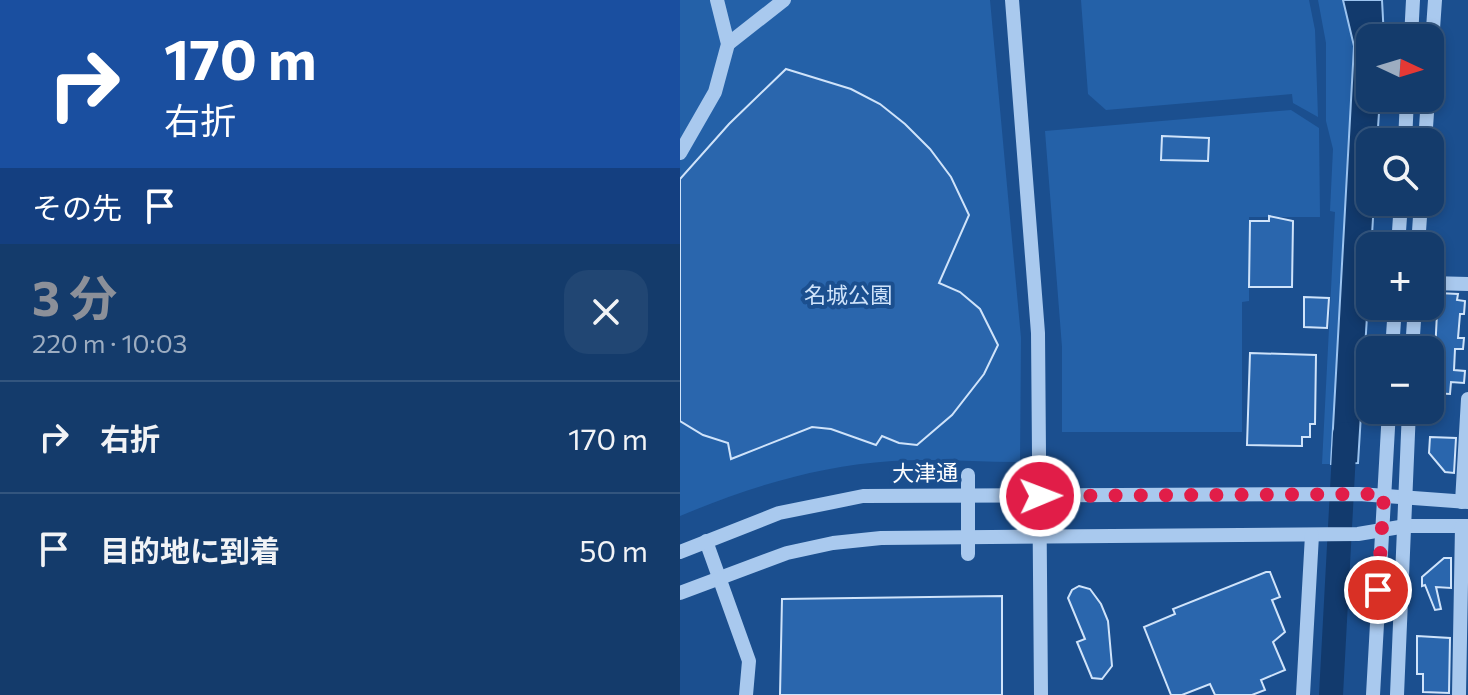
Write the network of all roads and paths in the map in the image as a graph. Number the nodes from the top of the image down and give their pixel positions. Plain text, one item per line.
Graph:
1 (717, 0) edge
2 (1012, 0) edge
3 (1413, 0) edge
4 (1435, 0) edge
5 (776, 1) edge
6 (1412, 24) edge
7 (1433, 24) edge
8 (728, 44) junction
9 (680, 153) edge
10 (1444, 283) edge
11 (1468, 284) edge
12 (1468, 399) edge
13 (1388, 424) edge
14 (1408, 424) edge
15 (968, 475) dead end
16 (1384, 494) junction
17 (1040, 496) junction
18 (1404, 498) junction
19 (1465, 502) edge
20 (1406, 526) junction
21 (1465, 526) edge
22 (1380, 532) junction
23 (1317, 535) junction
24 (1040, 539) junction
25 (706, 541) junction
26 (680, 552) edge
27 (968, 554) dead end
28 (719, 578) junction
29 (680, 593) edge
30 (746, 695) edge
31 (1041, 695) edge
32 (1303, 695) edge
33 (1373, 695) edge
34 (1397, 695) edge
35 (1459, 695) edge

1 - 8 street
2 - 17 street
3 - 6 street
4 - 7 street
5 - 8 street
8 - 9 street
10 - 11 street
12 - 19 street
13 - 16 street
14 - 18 street
15 - 27 street, bridge
16 - 17 street, 大津通
16 - 18 street, 大津通
16 - 22 street
17 - 24 street
17 - 25 street, 大津通
18 - 19 street, 大津通
18 - 20 street
20 - 21 street
20 - 22 street
20 - 34 street
21 - 35 street
22 - 23 street
22 - 33 street
23 - 24 street
23 - 32 street
24 - 28 street
24 - 31 street
25 - 26 street, 大津通
25 - 28 street
28 - 29 street
28 - 30 street

